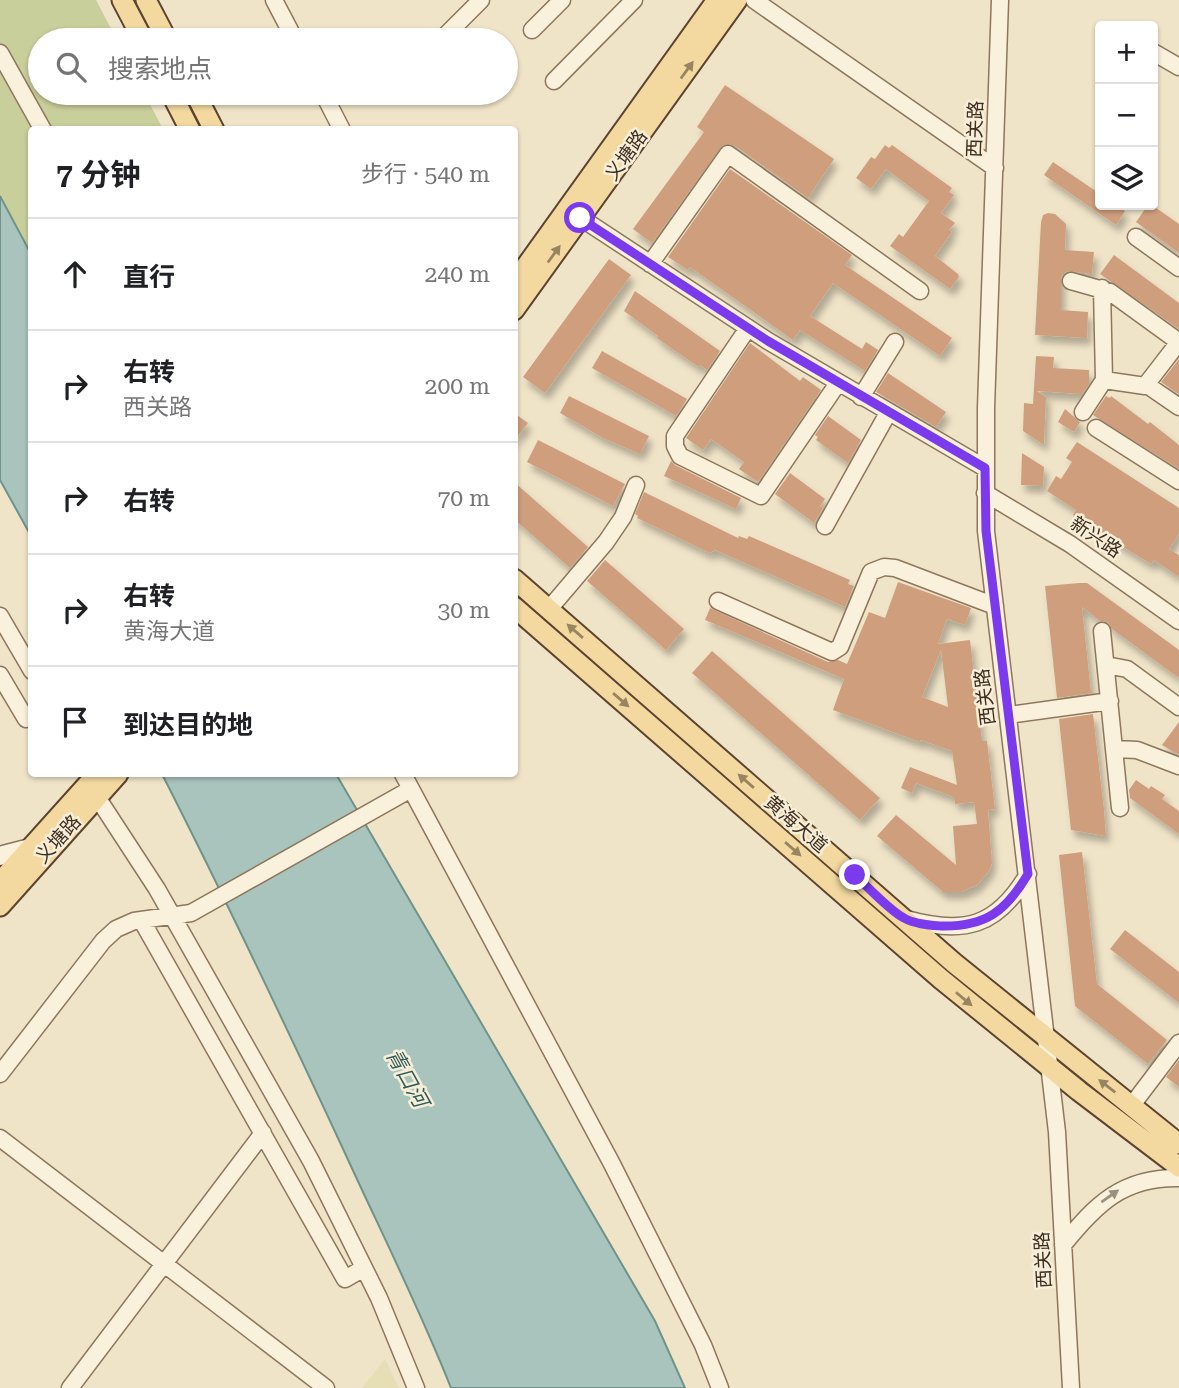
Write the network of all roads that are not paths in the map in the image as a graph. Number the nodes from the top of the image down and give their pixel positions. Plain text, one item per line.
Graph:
1 (122, 0) edge
2 (274, 0) edge
3 (481, 0) edge
4 (562, 0) edge
5 (634, 0) edge
6 (718, 0) edge
7 (737, 0) edge
8 (754, 0) edge
9 (1000, 0) edge
10 (153, 3) edge
11 (137, 28) edge
12 (162, 28) edge
13 (289, 28) edge
14 (453, 28) edge
15 (531, 30) dead end
16 (0, 53) edge
17 (1158, 55) edge
18 (1179, 67) edge
19 (554, 80) dead end
20 (28, 103) edge
21 (29, 105) edge
22 (177, 105) edge
23 (201, 105) edge
24 (329, 105) edge
25 (41, 126) edge
26 (188, 126) edge
27 (212, 126) edge
28 (340, 126) edge
29 (995, 168) junction
30 (580, 218) junction
31 (1136, 237) dead end
32 (650, 264) junction
33 (1179, 268) edge
34 (518, 277) edge
35 (1071, 281) dead end
36 (1102, 288) junction
37 (920, 291) dead end
38 (518, 304) edge
39 (748, 328) junction
40 (895, 342) dead end
41 (1179, 342) edge
42 (1104, 380) junction
43 (838, 383) junction
44 (1147, 384) junction
45 (861, 397) junction
46 (1179, 407) edge
47 (1083, 412) dead end
48 (888, 413) junction
49 (1096, 429) dead end
50 (985, 468) junction
51 (1179, 481) edge
52 (636, 485) dead end
53 (985, 493) junction
54 (825, 526) dead end
55 (518, 582) edge
56 (718, 601) dead end
57 (995, 606) junction
58 (549, 609) junction
59 (518, 610) edge
60 (0, 615) edge
61 (1179, 621) edge
62 (1102, 631) dead end
63 (28, 664) edge
64 (1106, 665) junction
65 (0, 675) edge
66 (1110, 701) junction
67 (1179, 707) edge
68 (1009, 715) junction
69 (26, 719) dead end
70 (1115, 748) junction
71 (1179, 766) edge
72 (404, 777) edge
73 (101, 779) edge
74 (411, 789) junction
75 (1120, 808) dead end
76 (30, 847) junction
77 (0, 857) edge
78 (1028, 874) junction
79 (0, 882) edge
80 (0, 906) edge
81 (173, 917) junction
82 (904, 918) junction
83 (142, 921) junction
84 (1047, 1039) junction
85 (1179, 1042) edge
86 (1050, 1068) junction
87 (0, 1074) edge
88 (1132, 1105) junction
89 (263, 1133) junction
90 (0, 1138) edge
91 (1179, 1144) edge
92 (1179, 1167) edge
93 (1179, 1178) edge
94 (1063, 1245) junction
95 (164, 1264) junction
96 (365, 1268) junction
97 (69, 1388) edge
98 (327, 1388) edge
99 (416, 1388) edge
100 (720, 1388) edge
101 (1071, 1388) edge

1 - 11 main road
2 - 13 street
3 - 14 street
4 - 15 street
5 - 19 street
6 - 34 main road, 义塘路
30 -> 7 main road, 义塘路
8 - 29 street
9 - 29 street, 西关路
10 - 12 main road
16 - 20 street
17 - 18 street
21 - 25 street
22 - 26 main road
23 - 27 main road
24 - 28 street
29 - 50 street, 西关路
30 - 32 street
38 -> 30 main road, 义塘路
31 - 33 street
32 - 37 street
32 - 39 street
35 - 36 street
36 - 41 street
36 - 42 street
39 - 43 street
39 - 43 street
40 - 45 street
41 - 44 street
42 - 44 street
42 - 47 street
43 - 45 street
44 - 46 street
45 - 48 street
48 - 50 street
48 - 54 street
49 - 51 street
50 - 53 street, 西关路
52 - 58 street
53 - 57 street, 西关路
53 - 61 street, 新兴路
55 - 58 main road, 黄海大道
56 - 57 street
57 - 68 street, 西关路
82 -> 58 main road, 黄海大道
59 -> 86 main road, 黄海大道
60 - 63 street
62 - 64 street
64 - 66 street
64 - 67 street
65 - 69 street
66 - 68 street
66 - 70 street
68 - 78 street, 西关路
70 - 71 street
70 - 75 street
72 - 74 street
73 - 76 main road, 义塘路
73 - 80 main road, 义塘路
73 - 81 street
74 - 81 street
74 - 100 street
76 - 77 street
76 - 79 main road, 义塘路
78 - 82 street
78 - 84 street, 西关路
81 - 83 street
81 - 96 street
82 - 84 main road, 黄海大道
83 - 87 street
83 - 89 street
84 - 86 street, 西关路
88 -> 84 main road, 黄海大道
85 - 88 street
86 - 92 main road, 黄海大道
86 - 94 street, 西关路
88 - 91 main road, 黄海大道
89 - 95 street
89 - 96 street
90 - 95 street
94 -> 93 street
94 - 101 street, 西关路
95 - 97 street
95 - 98 street
96 - 99 street

